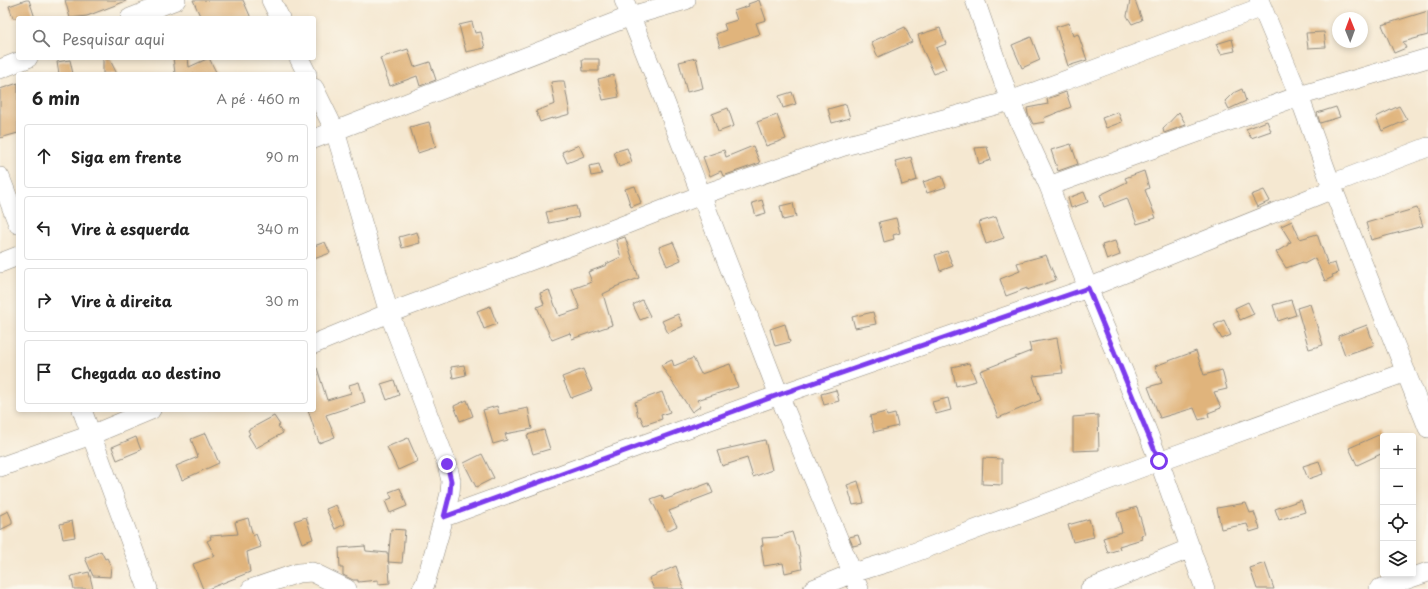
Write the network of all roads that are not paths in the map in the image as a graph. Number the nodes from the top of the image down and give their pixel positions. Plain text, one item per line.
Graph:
1 (176, 0) edge
2 (271, 0) edge
3 (686, 0) edge
4 (975, 0) edge
5 (1261, 4) edge
6 (627, 8) edge
7 (135, 16) edge
8 (279, 16) edge
9 (1428, 58) edge
10 (23, 60) edge
11 (300, 60) edge
12 (0, 69) edge
13 (306, 72) edge
14 (316, 92) edge
15 (1299, 96) junction
16 (1010, 101) junction
17 (335, 131) junction
18 (316, 139) edge
19 (1428, 147) edge
20 (0, 178) edge
21 (1049, 186) junction
22 (1332, 186) junction
23 (701, 194) junction
24 (16, 219) edge
25 (16, 257) edge
26 (0, 263) edge
27 (1088, 288) junction
28 (389, 313) junction
29 (316, 343) edge
30 (1406, 372) junction
31 (778, 395) junction
32 (83, 412) edge
33 (146, 412) edge
34 (1428, 428) edge
35 (91, 435) junction
36 (1159, 461) junction
37 (0, 467) edge
38 (444, 517) junction
39 (1190, 548) junction
40 (1428, 572) edge
41 (856, 581) edge
42 (148, 589) edge
43 (251, 589) edge
44 (347, 589) edge
45 (422, 589) edge
46 (813, 589) edge
47 (1090, 589) edge
48 (1205, 589) edge
49 (1379, 589) edge

1 - 7 street
2 - 8 street
3 - 6 street
4 - 16 street
5 - 15 street
5 - 16 street
6 - 17 street
6 - 23 street
9 - 15 street
10 - 12 street
11 - 13 street
14 - 17 street
15 - 21 street
15 - 22 street
16 - 21 street
16 - 23 street
17 - 18 street
17 - 28 street
19 - 22 street
20 - 24 street
21 - 27 street
22 - 27 street
22 - 30 street
23 - 28 street
23 - 31 street
25 - 26 street
27 - 31 street
27 - 36 street
28 - 29 street
28 - 38 street
30 - 34 street
30 - 36 street
31 - 38 street
31 - 41 street
32 - 35 street
33 - 35 street
35 - 37 street
35 - 42 street
36 - 39 street
36 - 41 street
38 - 45 street
39 - 47 street
39 - 48 street
40 - 49 street
41 - 46 street
43 - 44 street

